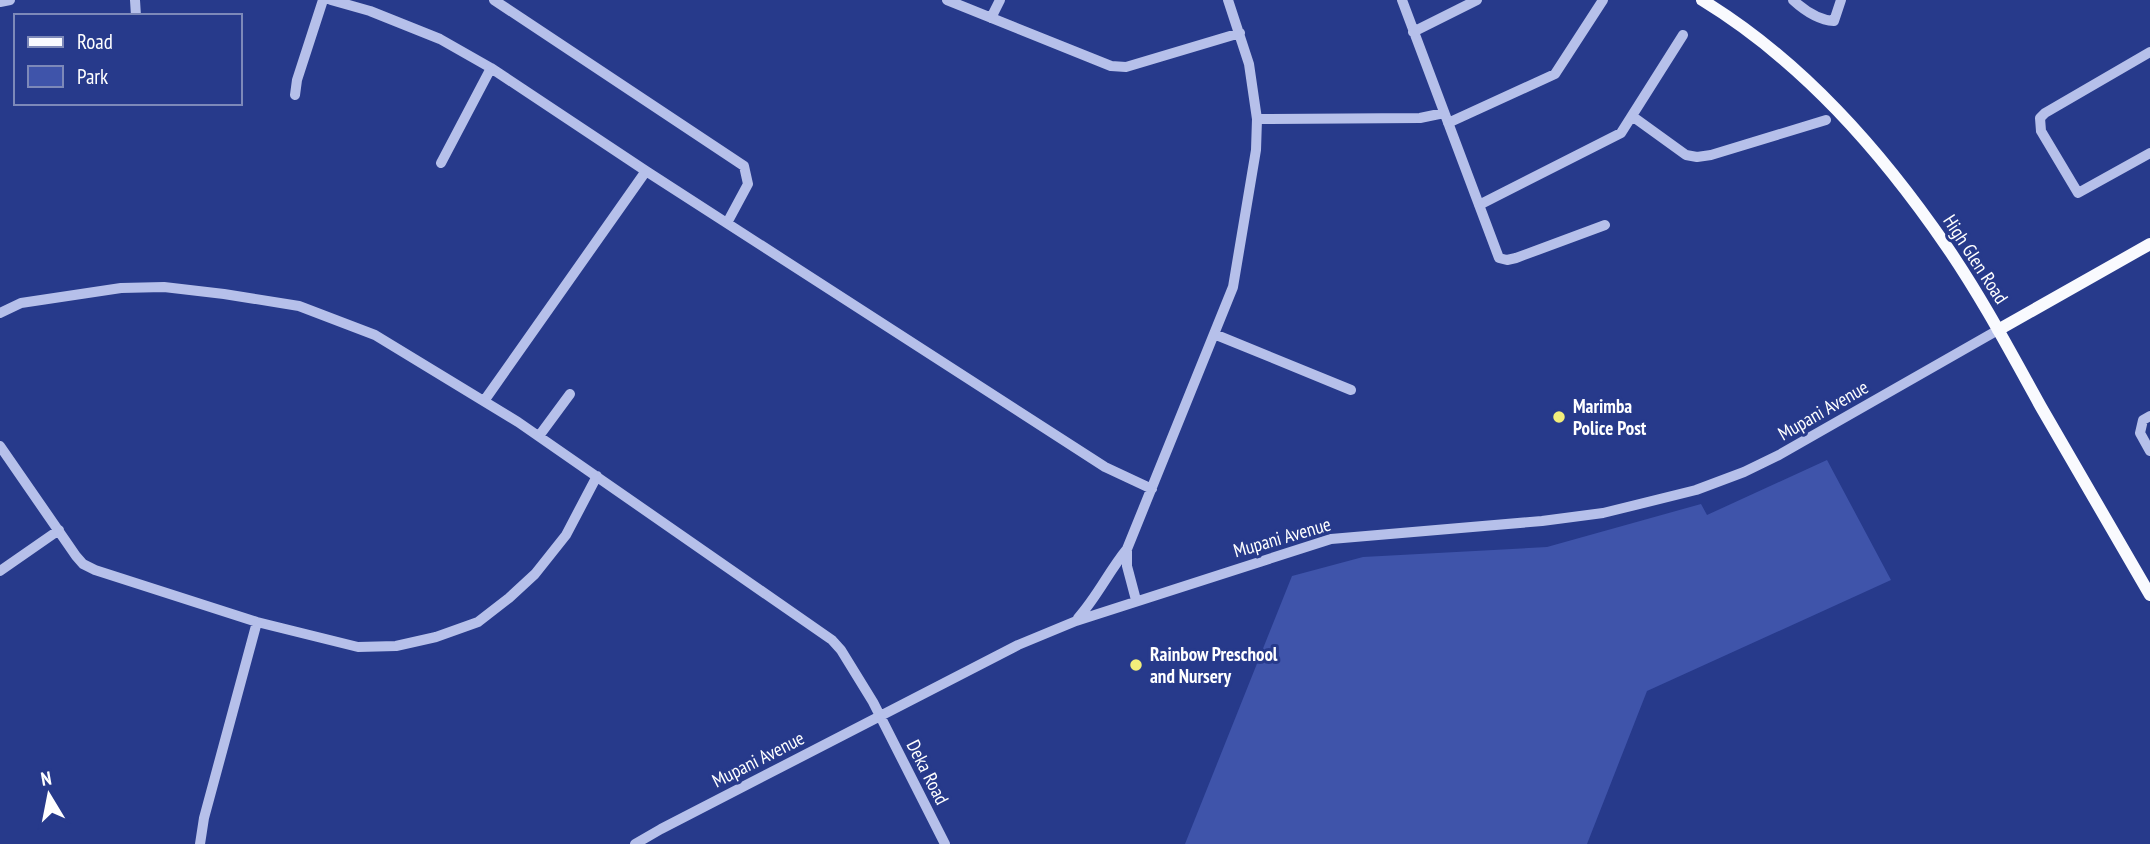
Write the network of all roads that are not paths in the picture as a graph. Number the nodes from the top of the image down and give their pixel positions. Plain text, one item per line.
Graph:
1 (10, 0) edge
2 (323, 0) edge
3 (331, 0) edge
4 (376, 0) edge
5 (494, 0) edge
6 (947, 0) edge
7 (1000, 0) edge
8 (1228, 0) edge
9 (1402, 0) edge
10 (1477, 0) edge
11 (1603, 0) edge
12 (1702, 0) edge
13 (1793, 0) edge
14 (1841, 0) edge
15 (0, 2) edge
16 (370, 11) junction
17 (992, 18) junction
18 (1413, 32) junction
19 (1240, 33) junction
20 (1683, 35) dead end
21 (2150, 52) edge
22 (491, 68) junction
23 (295, 95) dead end
24 (1632, 116) junction
25 (1446, 118) junction
26 (1257, 119) junction
27 (1826, 120) dead end
28 (2150, 153) edge
29 (440, 163) dead end
30 (646, 171) junction
31 (1479, 205) junction
32 (727, 223) junction
33 (1605, 225) dead end
34 (2150, 244) edge
35 (0, 313) edge
36 (1998, 330) junction
37 (1214, 334) junction
38 (1351, 390) dead end
39 (570, 394) dead end
40 (484, 401) junction
41 (2150, 416) edge
42 (539, 436) junction
43 (0, 446) edge
44 (2150, 451) edge
45 (597, 476) junction
46 (1152, 489) junction
47 (59, 530) junction
48 (1126, 549) junction
49 (0, 571) edge
50 (2150, 595) edge
51 (1136, 600) junction
52 (1076, 621) junction
53 (257, 622) junction
54 (880, 716) junction
55 (200, 844) edge
56 (635, 844) edge
57 (945, 844) edge

1 - 15 street
2 - 23 street
3 - 16 street
4 - 16 street
5 - 32 street
6 - 17 street
7 - 17 street
8 - 19 street
9 - 18 street
10 - 18 street
11 - 25 street
12 - 36 main road, High Glen Road
13 - 14 street
16 - 22 street
17 - 19 street
18 - 25 street
19 - 26 street
20 - 24 street
21 - 28 street
22 - 29 street
22 - 30 street
24 - 27 street
24 - 31 street
25 - 26 street
25 - 31 street
26 - 37 street
30 - 32 street
30 - 40 street
31 - 33 street
32 - 46 street
34 - 36 main road
35 - 40 street, Deka Road
36 - 50 main road, High Glen Road
36 - 51 street, Mupani Avenue
37 - 38 street
37 - 46 street
39 - 42 street
40 - 42 street, Deka Road
41 - 44 street
42 - 45 street, Deka Road
43 - 47 street
45 - 53 street
45 - 54 street, Deka Road
46 - 48 street
47 - 49 street
47 - 53 street
48 - 51 street
48 - 52 street
51 - 52 street, Mupani Avenue
52 - 54 street, Mupani Avenue
53 - 55 street
54 - 56 street, Mupani Avenue
54 - 57 street, Deka Road

